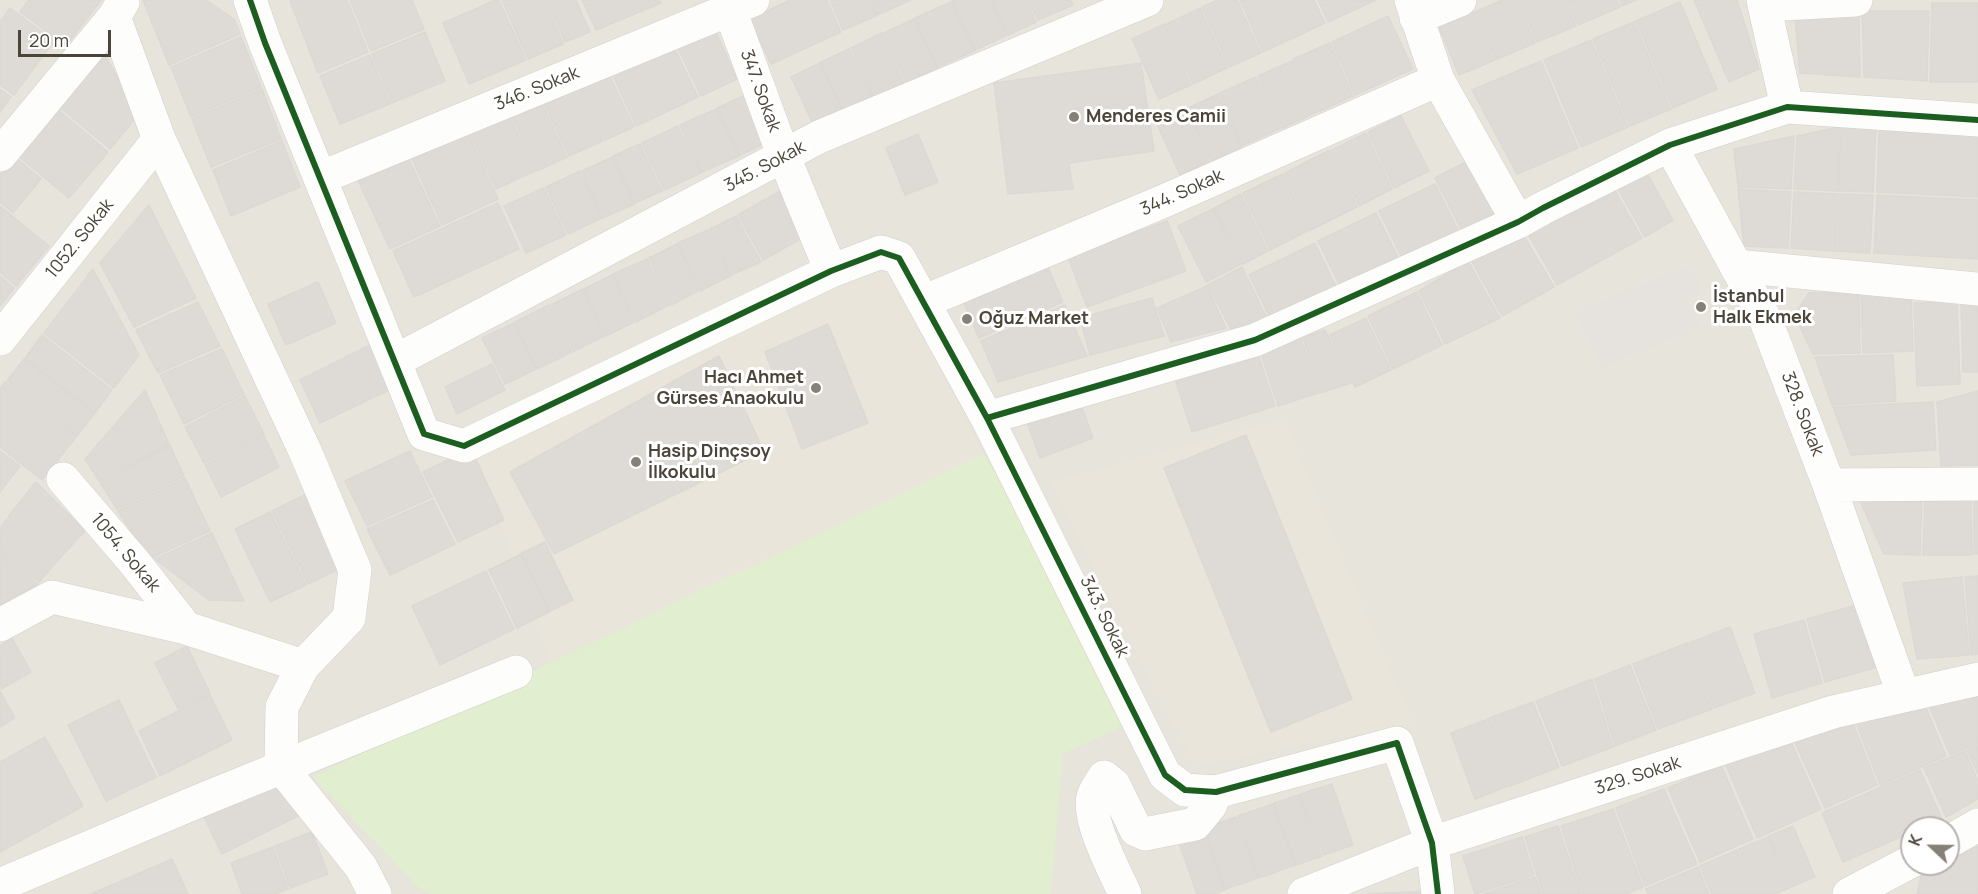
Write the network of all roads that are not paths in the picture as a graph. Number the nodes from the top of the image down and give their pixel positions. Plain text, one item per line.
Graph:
1 (252, 0) edge
2 (1147, 0) edge
3 (1460, 0) edge
4 (1856, 0) edge
5 (1764, 3) edge
6 (741, 5) edge
7 (119, 9) edge
8 (1414, 9) edge
9 (1438, 80) junction
10 (1787, 107) junction
11 (1978, 120) edge
12 (159, 139) junction
13 (1670, 145) junction
14 (0, 155) edge
15 (784, 157) junction
16 (320, 178) junction
17 (1518, 222) junction
18 (1736, 266) junction
19 (831, 271) junction
20 (1978, 288) edge
21 (924, 302) junction
22 (0, 339) edge
23 (395, 361) junction
24 (987, 418) junction
25 (63, 479) dead end
26 (1978, 484) edge
27 (1829, 485) junction
28 (0, 625) edge
29 (186, 628) junction
30 (303, 666) junction
31 (516, 672) dead end
32 (1978, 679) edge
33 (1904, 696) junction
34 (281, 767) junction
35 (1216, 792) junction
36 (1978, 825) edge
37 (1960, 835) edge
38 (1432, 843) junction
39 (1894, 877) edge
40 (0, 885) edge
41 (375, 894) edge
42 (1125, 894) edge
43 (1304, 894) edge
44 (1438, 894) edge
45 (1849, 894) edge

1 - 16 street
2 - 15 street, 345. Sokak
3 - 8 street
4 - 5 street
5 - 10 street
6 - 15 street, 347. Sokak
6 - 16 street, 346. Sokak
7 - 12 street
7 - 14 street
8 - 9 street
9 - 17 street
9 - 21 street, 344. Sokak
10 - 11 street
10 - 13 street
12 - 22 street, 1052. Sokak
12 - 30 street
13 - 17 street
13 - 18 street, 328. Sokak
15 - 19 street, 347. Sokak
15 - 23 street, 345. Sokak
16 - 23 street
17 - 24 street
18 - 20 street
18 - 27 street, 328. Sokak
19 - 21 street, 343. Sokak
19 - 23 street
21 - 24 street, 343. Sokak
24 - 35 street, 343. Sokak
25 - 29 street, 1054. Sokak
26 - 27 street
27 - 33 street, 328. Sokak
28 - 29 street
29 - 30 street
30 - 34 street
31 - 34 street
32 - 33 street, 329. Sokak
33 - 38 street, 329. Sokak
34 - 40 street
34 - 41 street
35 - 38 street, 343. Sokak
35 - 42 street
36 - 37 street
38 - 43 street, 329. Sokak
38 - 44 street
39 - 45 street

